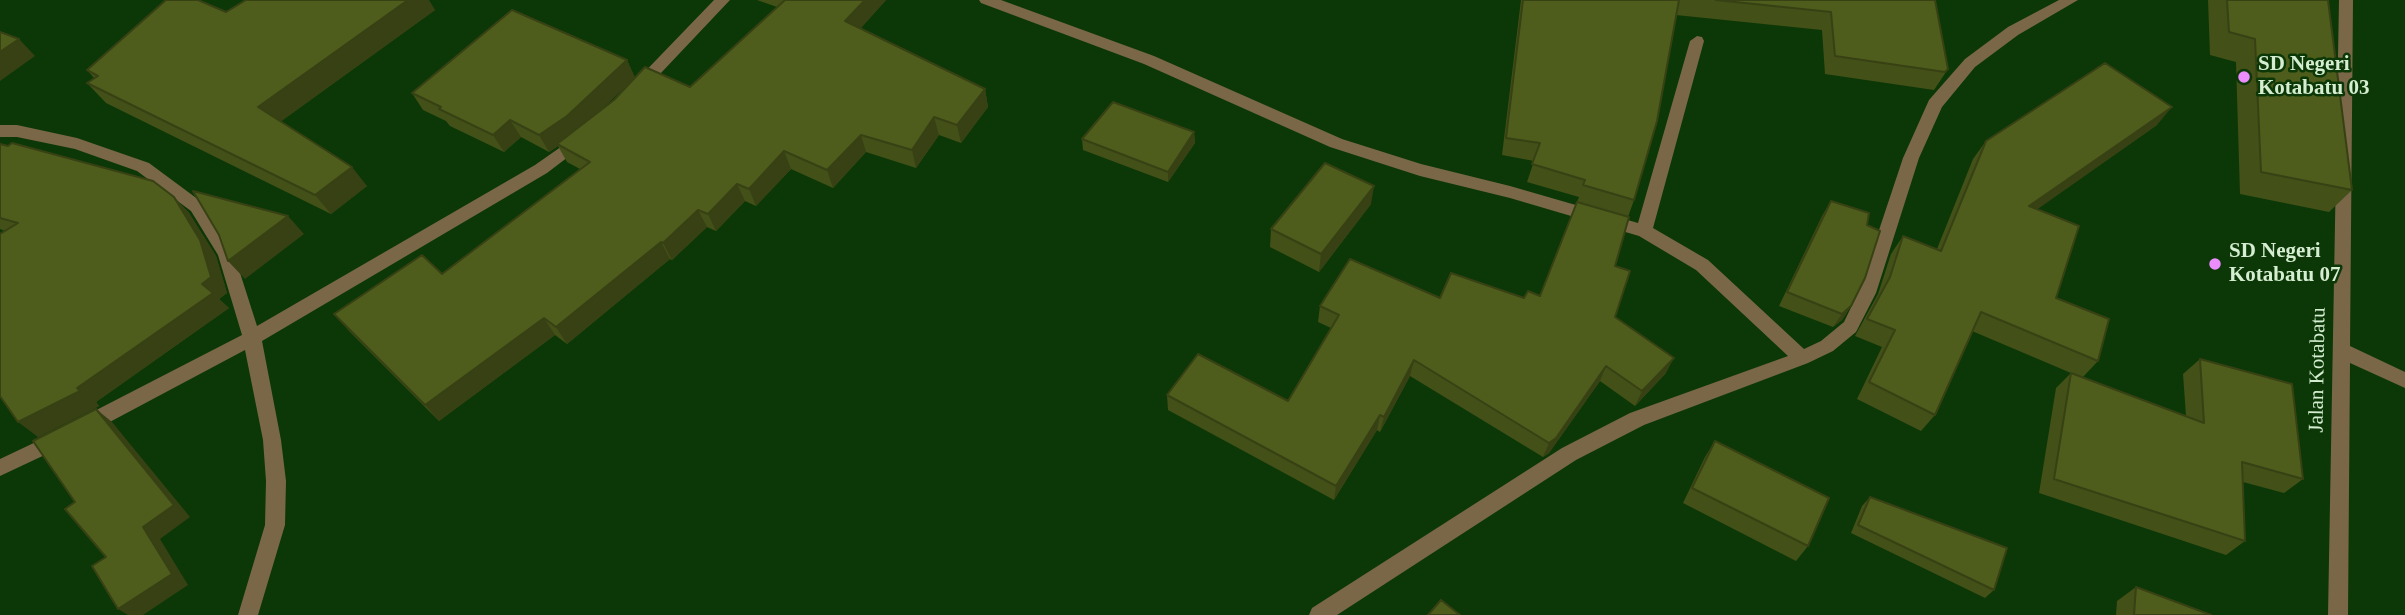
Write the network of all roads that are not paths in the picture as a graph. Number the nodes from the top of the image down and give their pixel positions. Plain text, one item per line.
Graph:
1 (723, 0) edge
2 (986, 0) edge
3 (2071, 0) edge
4 (2346, 0) edge
5 (1698, 41) dead end
6 (624, 102) edge
7 (594, 130) edge
8 (0, 131) edge
9 (1644, 231) junction
10 (253, 338) junction
11 (2341, 349) junction
12 (1802, 358) junction
13 (2405, 380) edge
14 (0, 468) edge
15 (248, 615) edge
16 (1319, 615) edge
17 (2338, 615) edge

1 - 6 street
2 - 9 street
3 - 12 street
4 - 11 street, Jalan Kotabatu
5 - 9 street
7 - 10 street
8 - 10 street
9 - 12 street
10 - 14 street
10 - 15 street
11 - 13 street
11 - 17 street, Jalan Kotabatu
12 - 16 street

